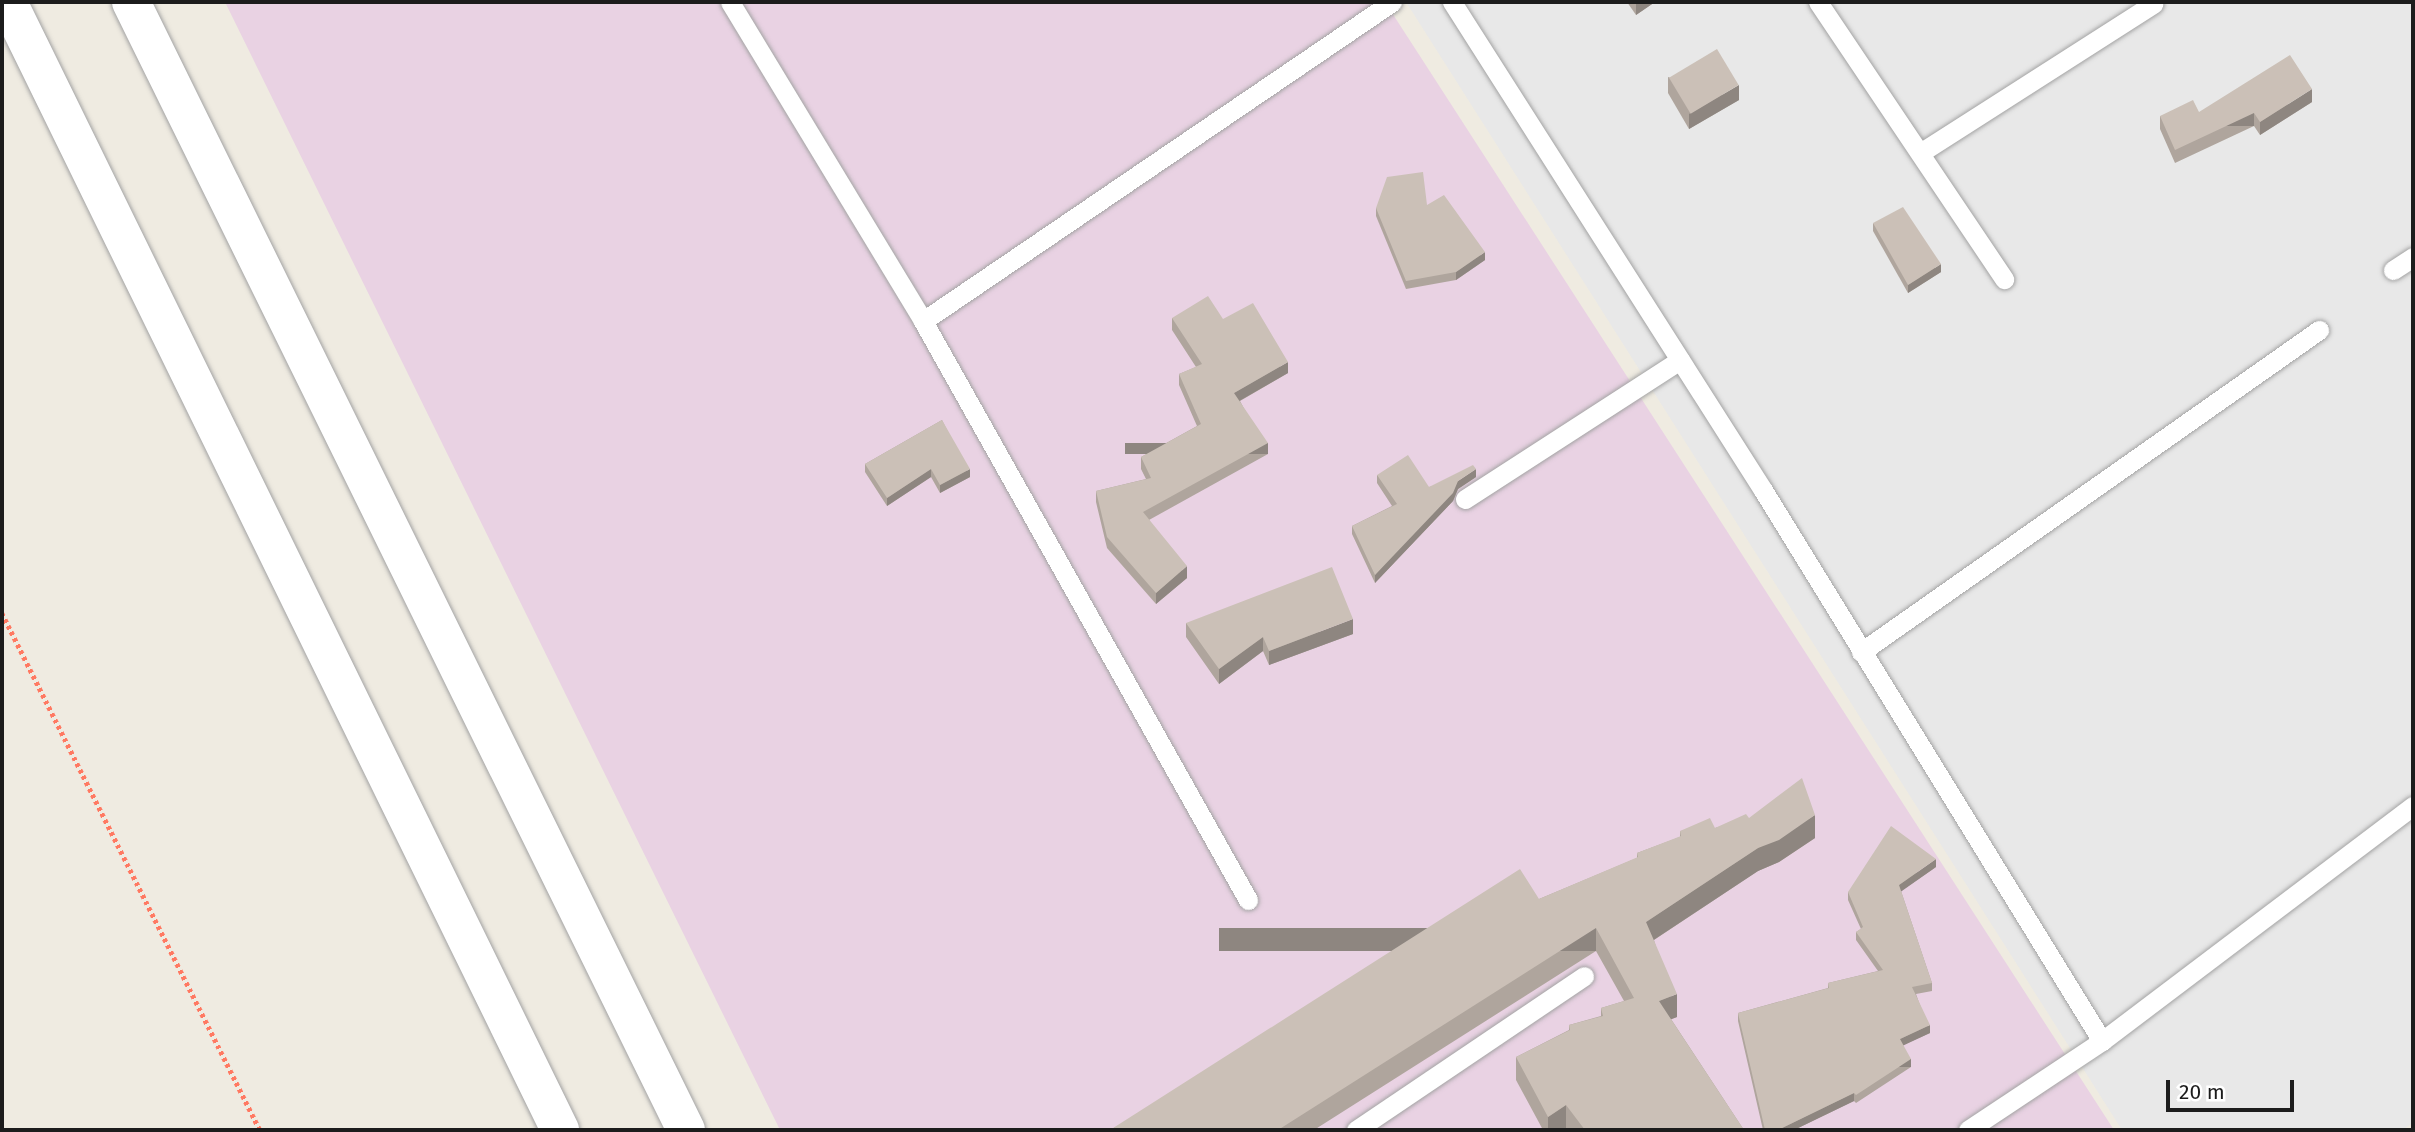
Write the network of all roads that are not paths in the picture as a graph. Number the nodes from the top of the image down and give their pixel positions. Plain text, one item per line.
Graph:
1 (9, 2) edge
2 (131, 2) edge
3 (730, 2) edge
4 (1392, 2) edge
5 (1452, 2) edge
6 (1818, 2) edge
7 (2153, 4) dead end
8 (1920, 153) junction
9 (2413, 257) edge
10 (2393, 270) dead end
11 (2004, 279) dead end
12 (923, 321) junction
13 (2319, 330) dead end
14 (1680, 360) junction
15 (1465, 499) dead end
16 (1861, 652) junction
17 (2413, 806) edge
18 (1248, 900) dead end
19 (1584, 976) dead end
20 (2102, 1041) junction
21 (560, 1130) edge
22 (686, 1130) edge
23 (1356, 1130) edge
24 (1968, 1130) edge

1 - 21 street
2 - 22 street
3 - 12 lane
4 - 12 lane
5 - 14 lane
6 - 8 lane
7 - 8 lane
8 - 11 lane
9 - 10 lane
12 - 18 lane
13 - 16 lane
14 - 15 lane
14 - 16 lane
16 - 20 lane
17 - 20 lane
19 - 23 lane
20 - 24 lane

